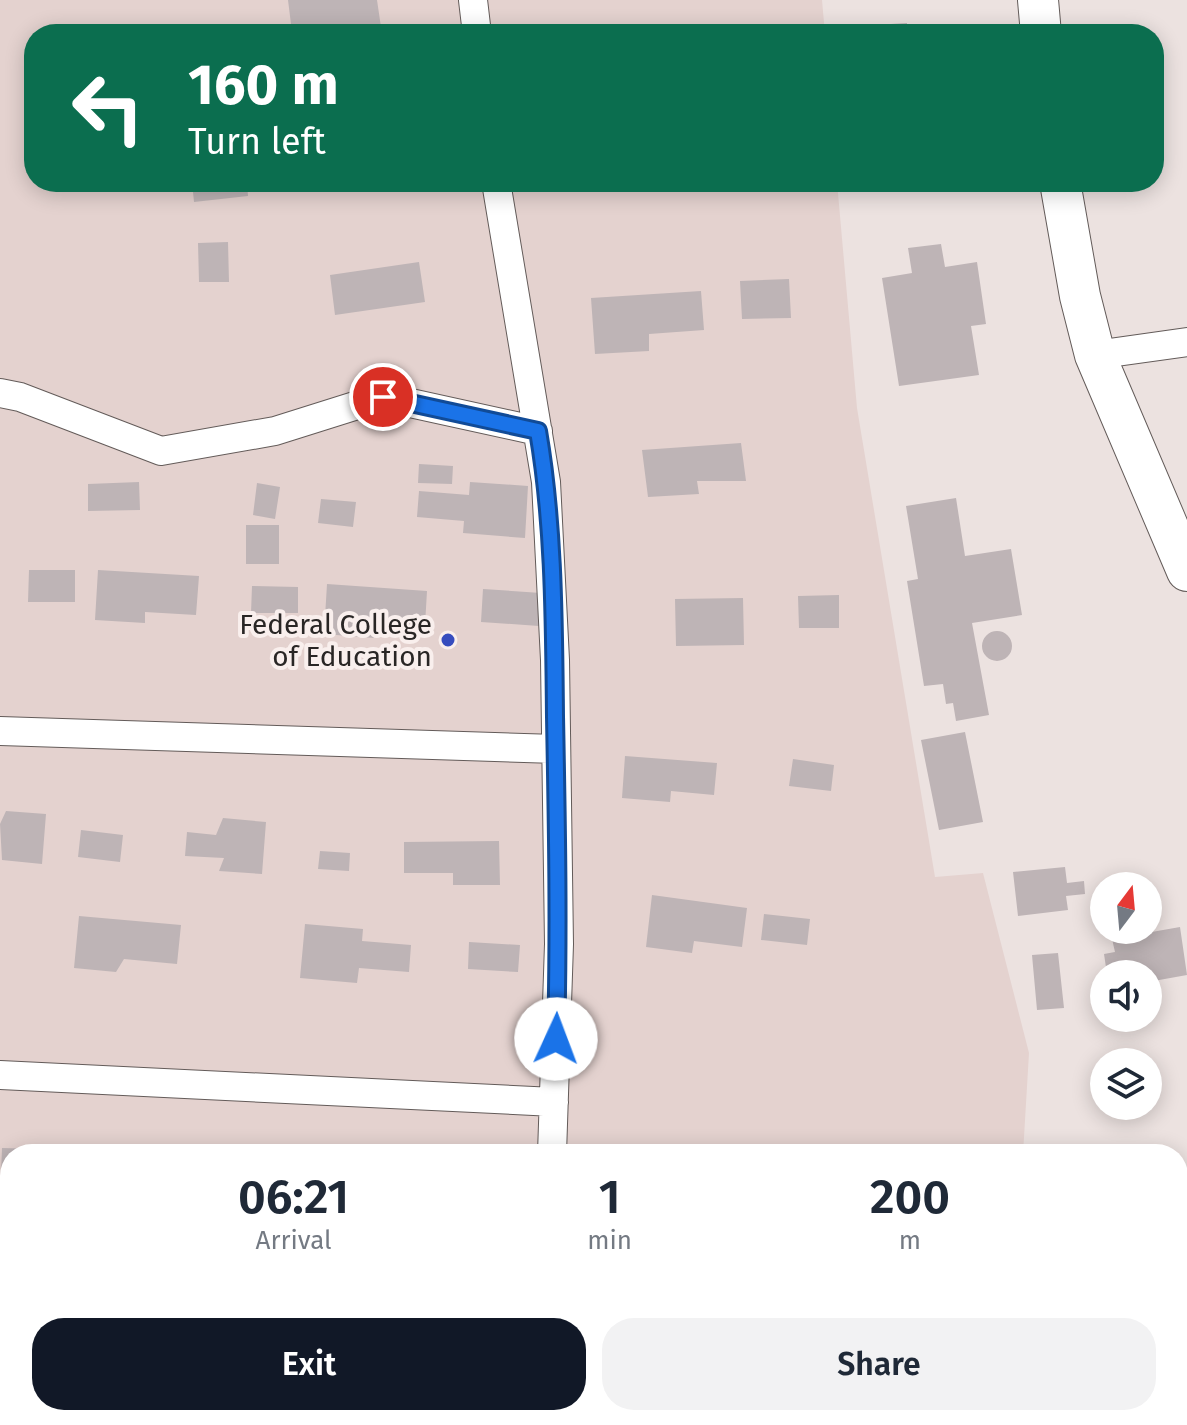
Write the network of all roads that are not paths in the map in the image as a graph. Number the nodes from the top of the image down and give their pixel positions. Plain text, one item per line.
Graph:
1 (473, 0) edge
2 (1038, 0) edge
3 (476, 24) edge
4 (1040, 24) edge
5 (498, 192) edge
6 (1062, 192) edge
7 (1187, 342) edge
8 (1095, 355) junction
9 (0, 393) edge
10 (538, 431) junction
11 (1187, 571) edge
12 (0, 731) edge
13 (556, 749) junction
14 (0, 1075) edge
15 (554, 1102) junction
16 (552, 1144) edge

1 - 3 street
2 - 4 main road
5 - 10 street
6 - 8 main road
7 - 8 street
8 - 11 main road
9 - 10 street
10 - 13 street
12 - 13 street
13 - 15 street
14 - 15 street
15 - 16 street

